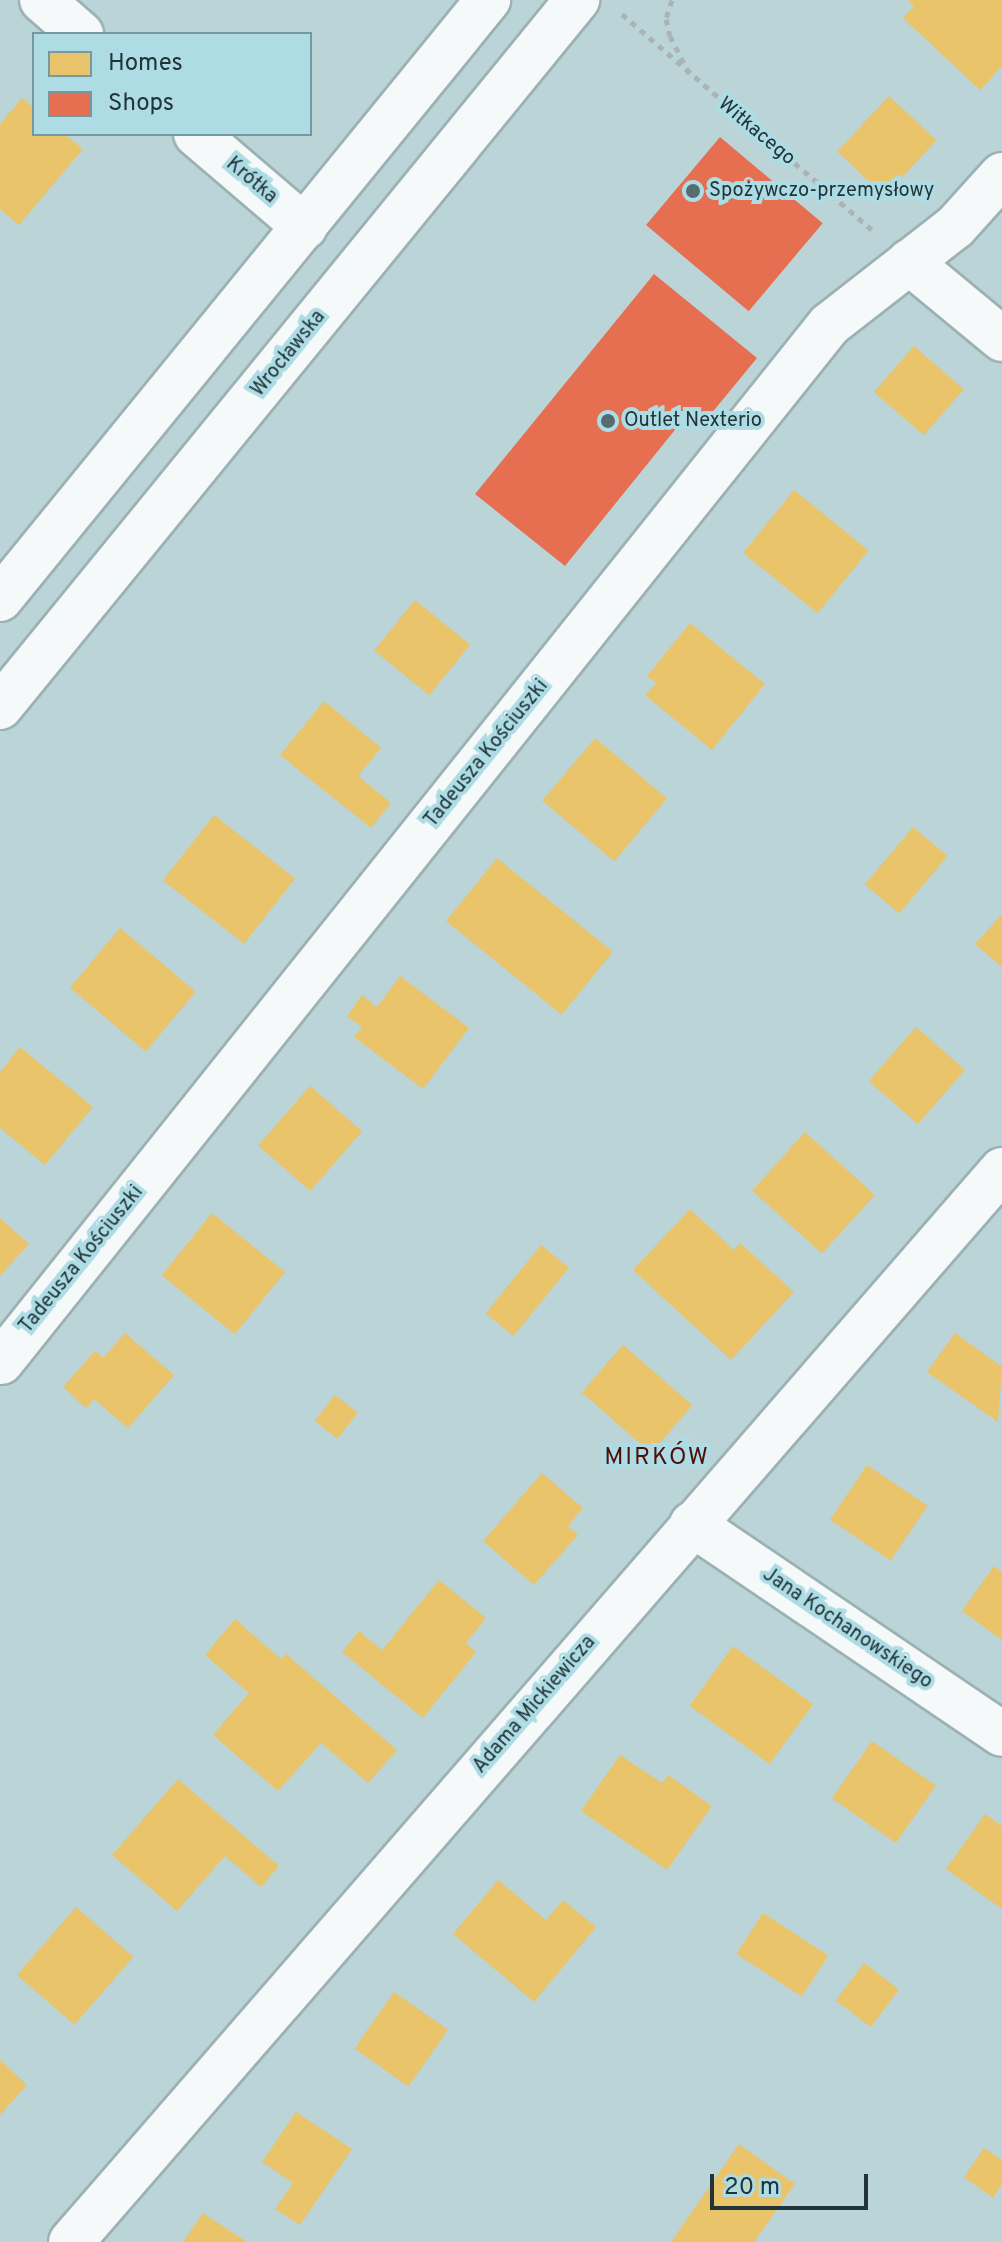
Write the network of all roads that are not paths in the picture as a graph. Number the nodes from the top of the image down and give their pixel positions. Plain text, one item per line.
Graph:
1 (42, 0) edge
2 (488, 0) edge
3 (577, 0) edge
4 (79, 32) edge
5 (198, 136) edge
6 (1002, 175) edge
7 (305, 227) junction
8 (909, 262) junction
9 (1002, 339) edge
10 (0, 599) edge
11 (0, 707) edge
12 (1002, 1170) edge
13 (1, 1362) edge
14 (692, 1524) junction
15 (1002, 1734) edge
16 (71, 2242) edge

1 - 4 street
2 - 7 street
3 - 11 street, Wrocławska
5 - 7 street, Krótka
6 - 8 street, Tadeusza Kościuszki
7 - 10 street
8 - 9 street
8 - 13 street, Tadeusza Kościuszki
12 - 14 street, Adama Mickiewicza
14 - 15 street, Jana Kochanowskiego
14 - 16 street, Adama Mickiewicza

